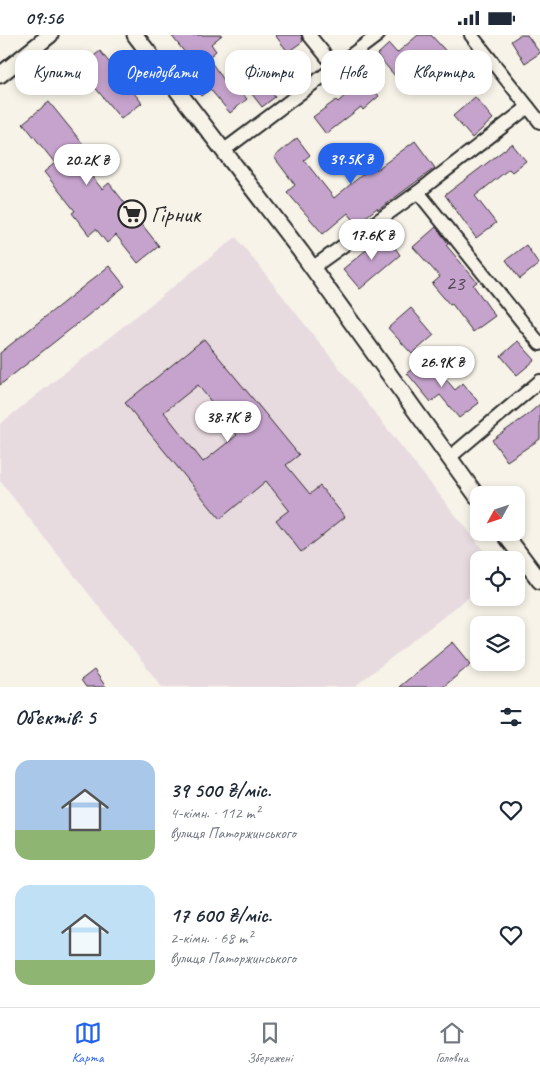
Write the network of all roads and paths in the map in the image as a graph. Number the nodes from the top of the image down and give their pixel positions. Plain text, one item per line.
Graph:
1 (50, 35) edge
2 (136, 35) edge
3 (309, 35) edge
4 (378, 35) edge
5 (471, 35) edge
6 (321, 50) edge
7 (358, 50) edge
8 (0, 75) edge
9 (321, 78) edge
10 (528, 107) junction
11 (540, 122) edge
12 (223, 151) junction
13 (418, 192) junction
14 (312, 268) junction
15 (540, 344) edge
16 (540, 381) edge
17 (448, 458) junction
18 (470, 487) edge
19 (510, 541) edge
20 (540, 581) edge

1 - 8 street
2 - 12 street
3 - 6 street
4 - 7 street
5 - 10 street
9 - 12 street
10 - 11 street
10 - 13 street
12 - 14 street
13 - 14 street
13 - 15 street
14 - 17 street
16 - 17 street
17 - 18 street
19 - 20 street

